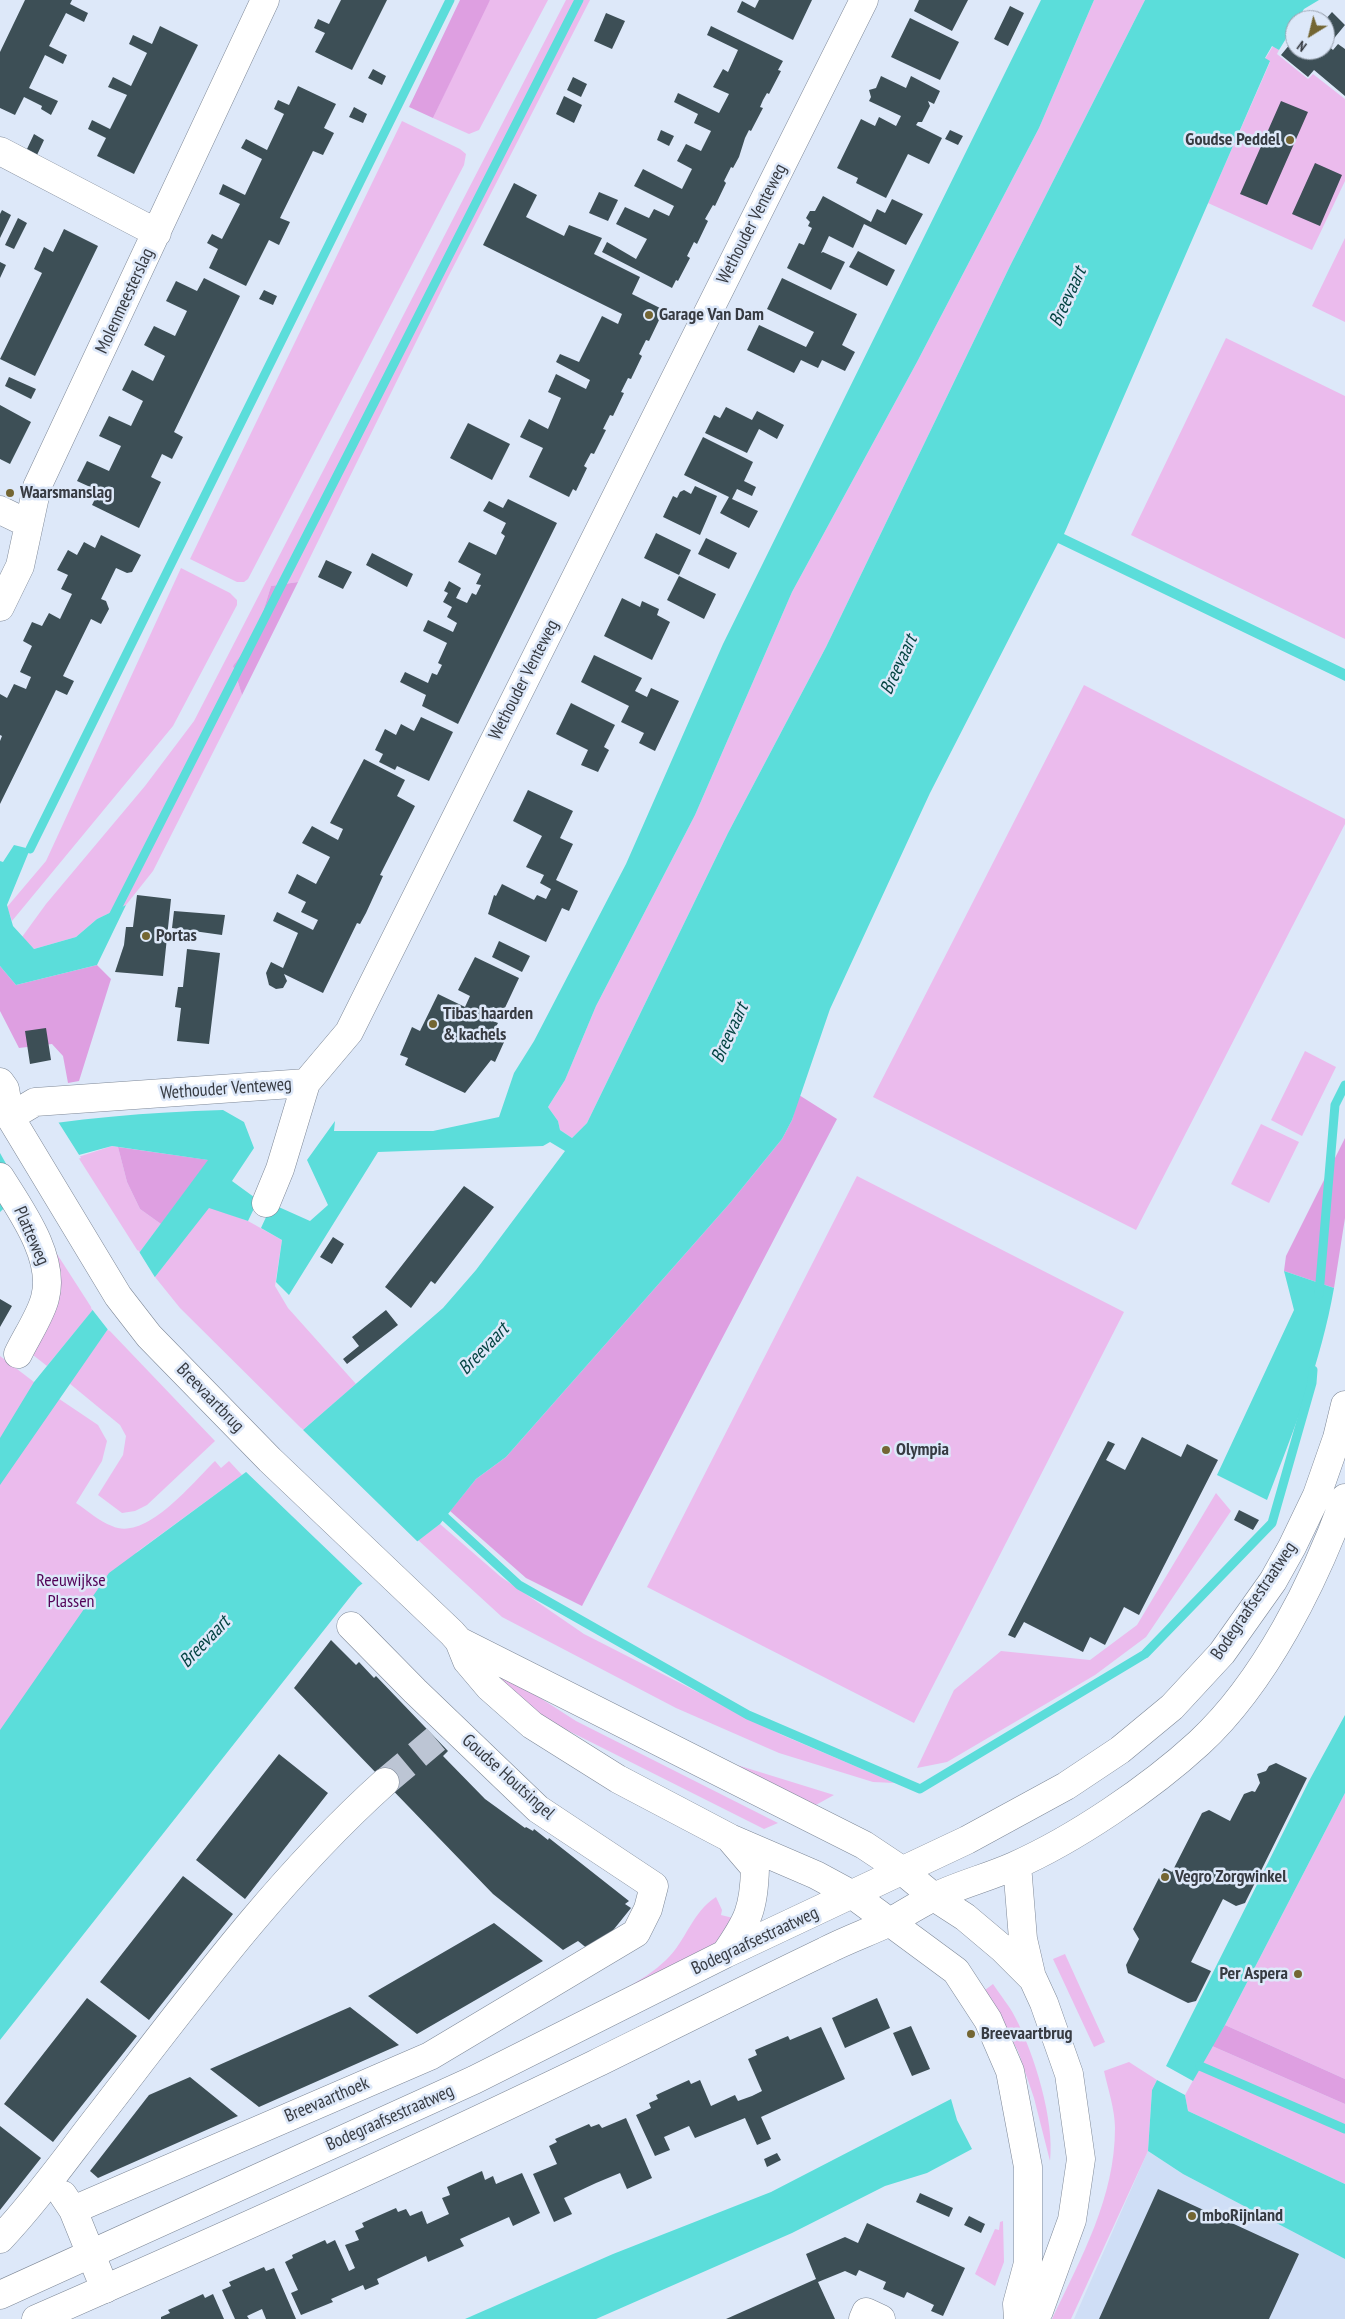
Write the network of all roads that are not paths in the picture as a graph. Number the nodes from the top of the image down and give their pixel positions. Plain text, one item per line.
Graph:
1 (265, 0) edge
2 (864, 0) edge
3 (0, 151) edge
4 (157, 234) junction
5 (0, 510) edge
6 (29, 524) junction
7 (0, 607) edge
8 (0, 1082) edge
9 (306, 1083) junction
10 (8, 1117) edge
11 (0, 1177) edge
12 (266, 1203) dead end
13 (18, 1354) dead end
14 (1345, 1405) edge
15 (1345, 1498) edge
16 (351, 1626) dead end
17 (455, 1637) junction
18 (385, 1782) tunnel mouth
19 (730, 1838) junction
20 (1017, 1865) junction
21 (900, 1869) junction
22 (853, 1895) junction
23 (934, 1897) junction
24 (890, 1922) junction
25 (725, 1954) junction
26 (573, 1972) joint
27 (1033, 1979) junction
28 (51, 2177) junction
29 (73, 2210) junction
30 (0, 2238) edge
31 (91, 2254) junction
32 (105, 2289) junction
33 (0, 2295) edge
34 (36, 2319) edge
35 (864, 2319) edge
36 (881, 2319) edge
37 (1018, 2319) edge
38 (1033, 2319) edge

1 - 4 main road, Molenmeesterslag
2 - 9 main road, Wethouder Venteweg
3 - 4 main road
4 - 6 main road, Molenmeesterslag
5 - 6 main road
6 - 7 main road, Molenmeesterslag
8 - 10 main road
9 - 10 main road, Wethouder Venteweg
9 - 12 main road
10 - 17 main road, Breevaartbrug
11 - 13 main road, Platteweg
14 - 21 main road, Bodegraafsestraatweg
15 - 20 main road, Bodegraafsestraatweg
16 - 26 main road, Goudse Houtsingel
17 - 19 main road
17 - 21 main road
18 - 28 main road
19 - 22 main road
19 - 25 main road
20 - 23 main road, Bodegraafsestraatweg
20 - 27 main road
21 - 22 main road, Bodegraafsestraatweg
21 - 23 main road
22 - 24 main road
22 - 25 main road, Bodegraafsestraatweg
23 - 24 main road, Bodegraafsestraatweg
23 - 27 main road
24 - 32 main road, Bodegraafsestraatweg
24 - 37 main road
25 - 31 main road, Bodegraafsestraatweg
26 - 29 main road, Breevaarthoek
27 - 38 main road
28 - 29 main road
28 - 30 main road
29 - 31 main road
31 - 32 main road
31 - 33 main road, Bodegraafsestraatweg
32 - 34 main road, Bodegraafsestraatweg
35 - 36 main road

